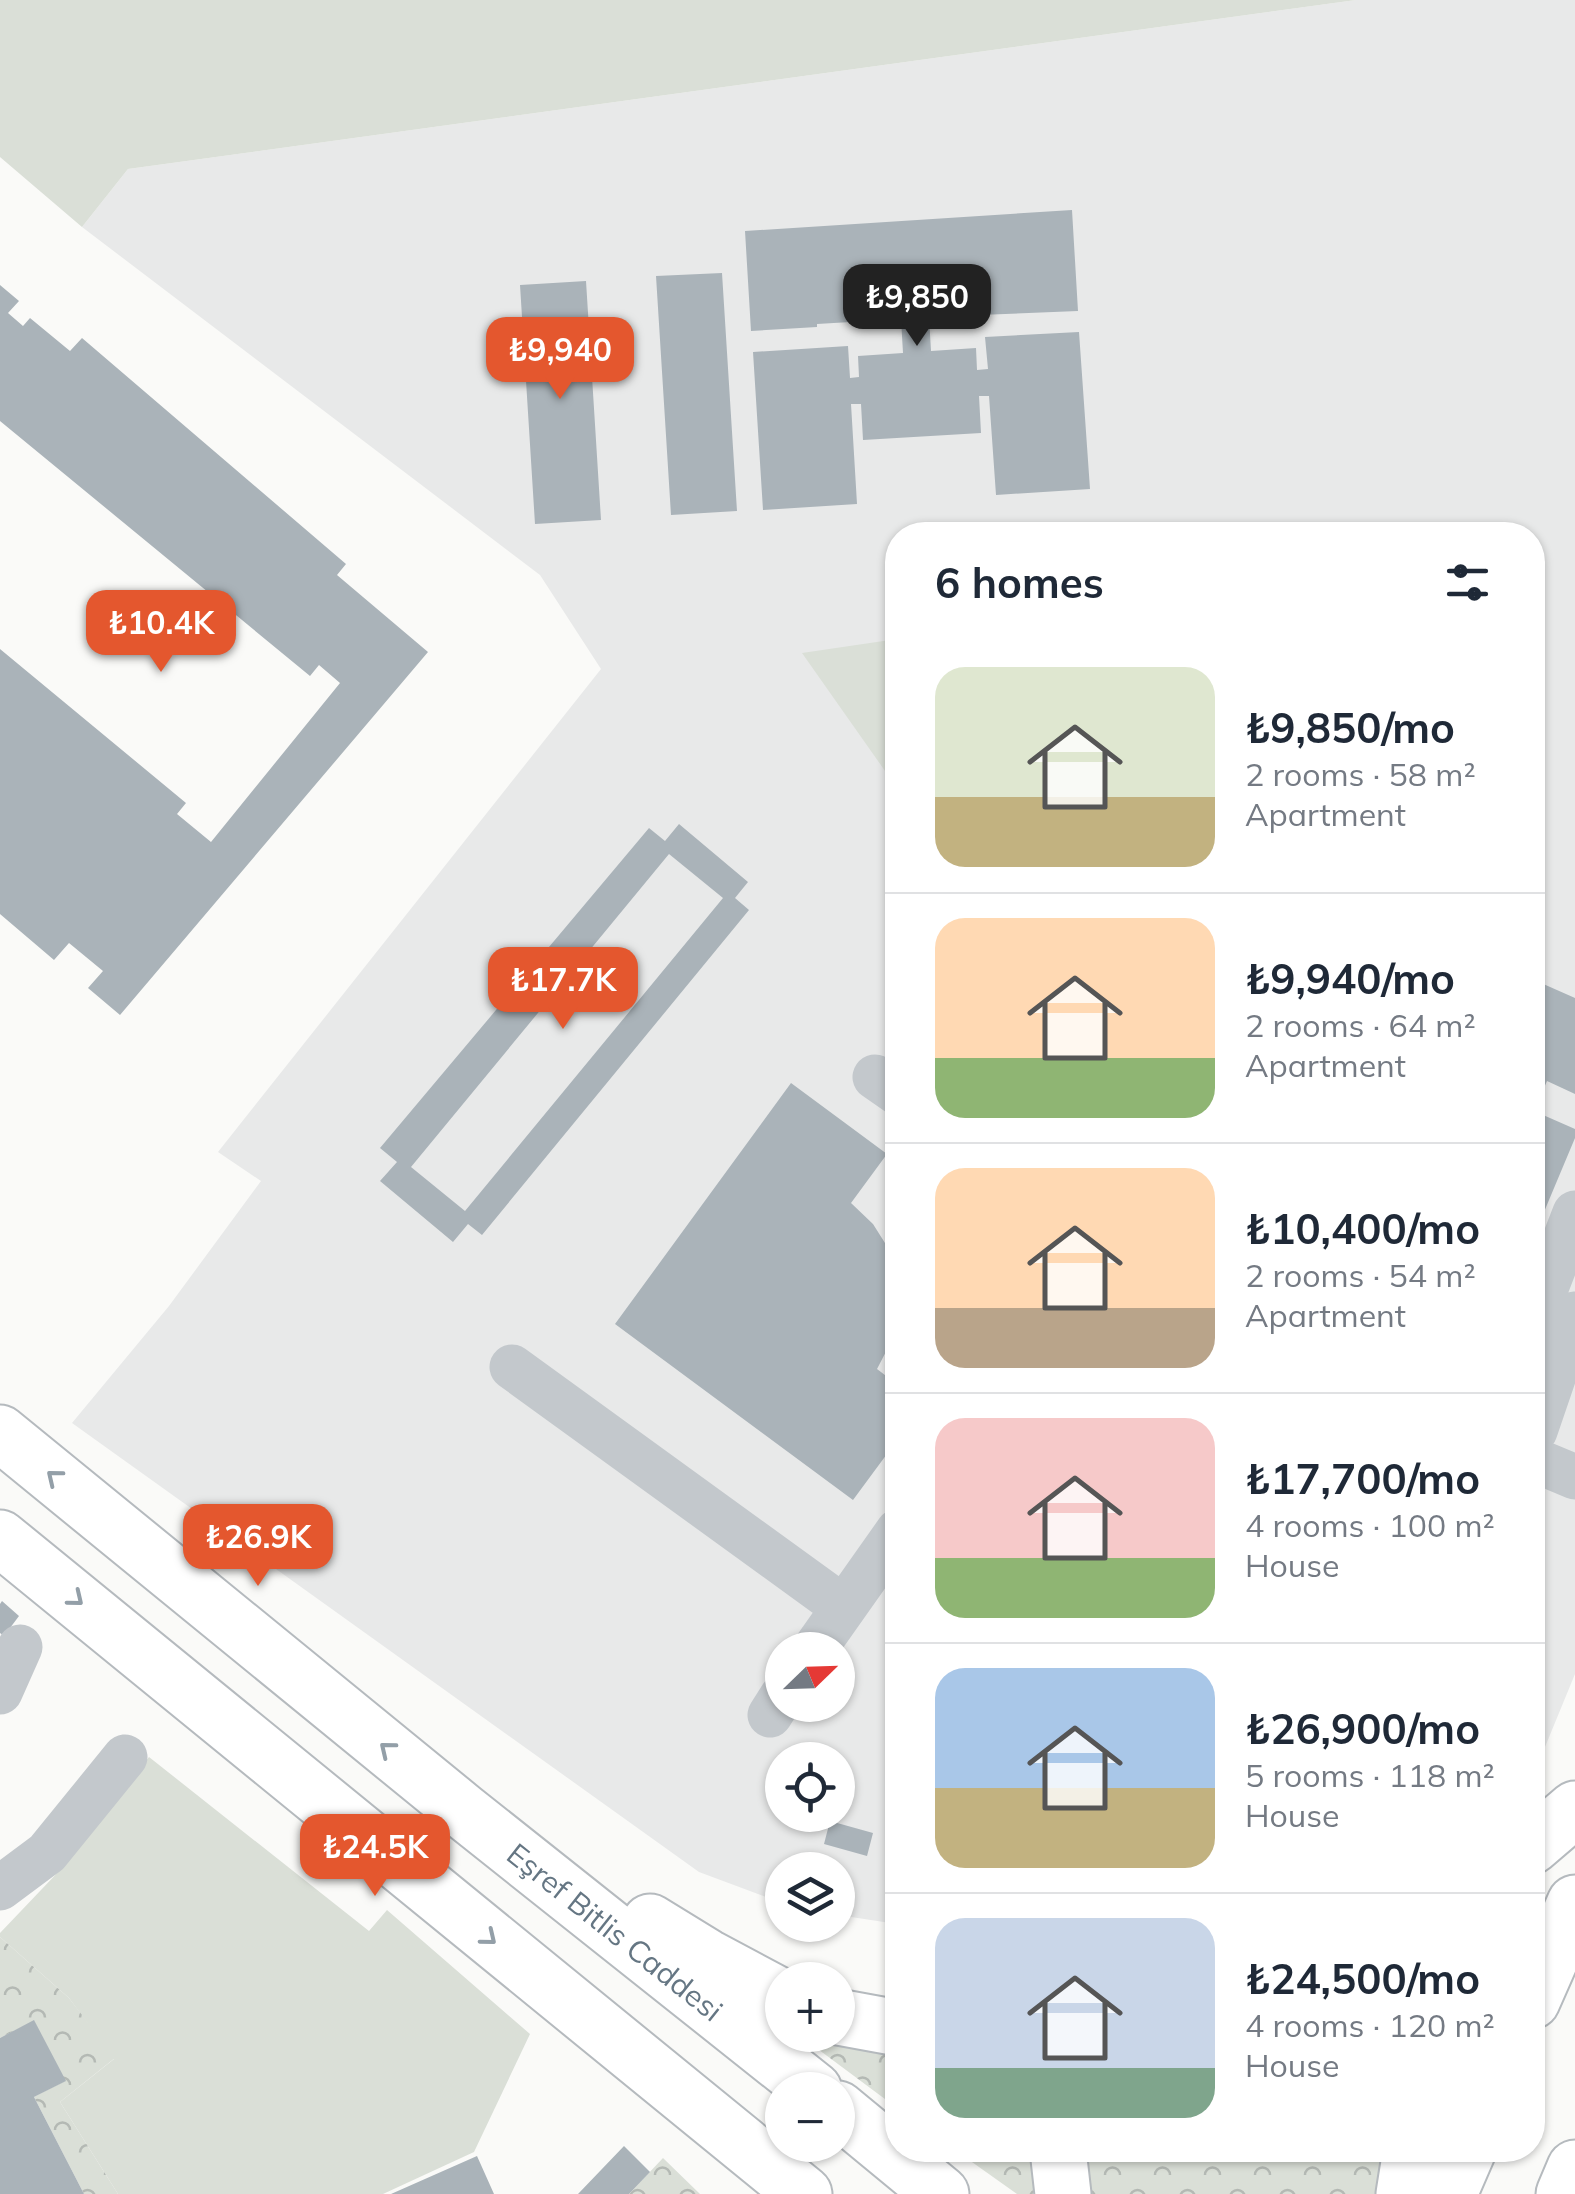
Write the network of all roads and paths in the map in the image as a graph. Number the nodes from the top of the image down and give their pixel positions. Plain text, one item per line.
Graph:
1 (1575, 1214) edge
2 (1545, 1291) edge
3 (1575, 1314) edge
4 (512, 1366) dead end
5 (1545, 1437) edge
6 (1545, 1442) edge
7 (4, 1445) edge
8 (1575, 1477) edge
9 (0, 1538) edge
10 (885, 1549) edge
11 (843, 1607) junction
12 (826, 1632) edge
13 (20, 1647) dead end
14 (0, 1692) edge
15 (125, 1757) dead end
16 (1575, 1809) edge
17 (463, 1811) junction
18 (1545, 1835) edge
19 (0, 1888) edge
20 (1575, 1902) edge
21 (1545, 1970) edge
22 (546, 1985) junction
23 (765, 1988) edge
24 (855, 2020) edge
25 (885, 2026) edge
26 (791, 2072) edge
27 (855, 2124) edge
28 (885, 2148) edge
29 (902, 2162) edge
30 (1060, 2162) edge
31 (1409, 2162) edge
32 (1463, 2162) edge
33 (1575, 2168) edge
34 (742, 2194) edge
35 (804, 2194) edge
36 (942, 2194) edge
37 (1064, 2194) edge
38 (1404, 2194) edge
39 (1449, 2194) edge
40 (1564, 2194) edge

1 - 2 lane
3 - 5 lane
4 - 11 lane
6 - 8 lane
17 -> 7 main road, Eşref Bitlis Caddesi
9 -> 22 main road
10 - 11 lane
11 - 12 lane
13 - 14 lane
15 - 19 lane
16 - 18 main road
17 - 23 main road
17 - 26 main road, Eşref Bitlis Caddesi
20 - 21 main road
22 - 34 main road
22 - 35 main road
24 - 25 main road
27 - 28 main road
29 - 36 main road
30 - 37 main road
31 - 38 main road
32 - 39 main road
33 - 40 main road

